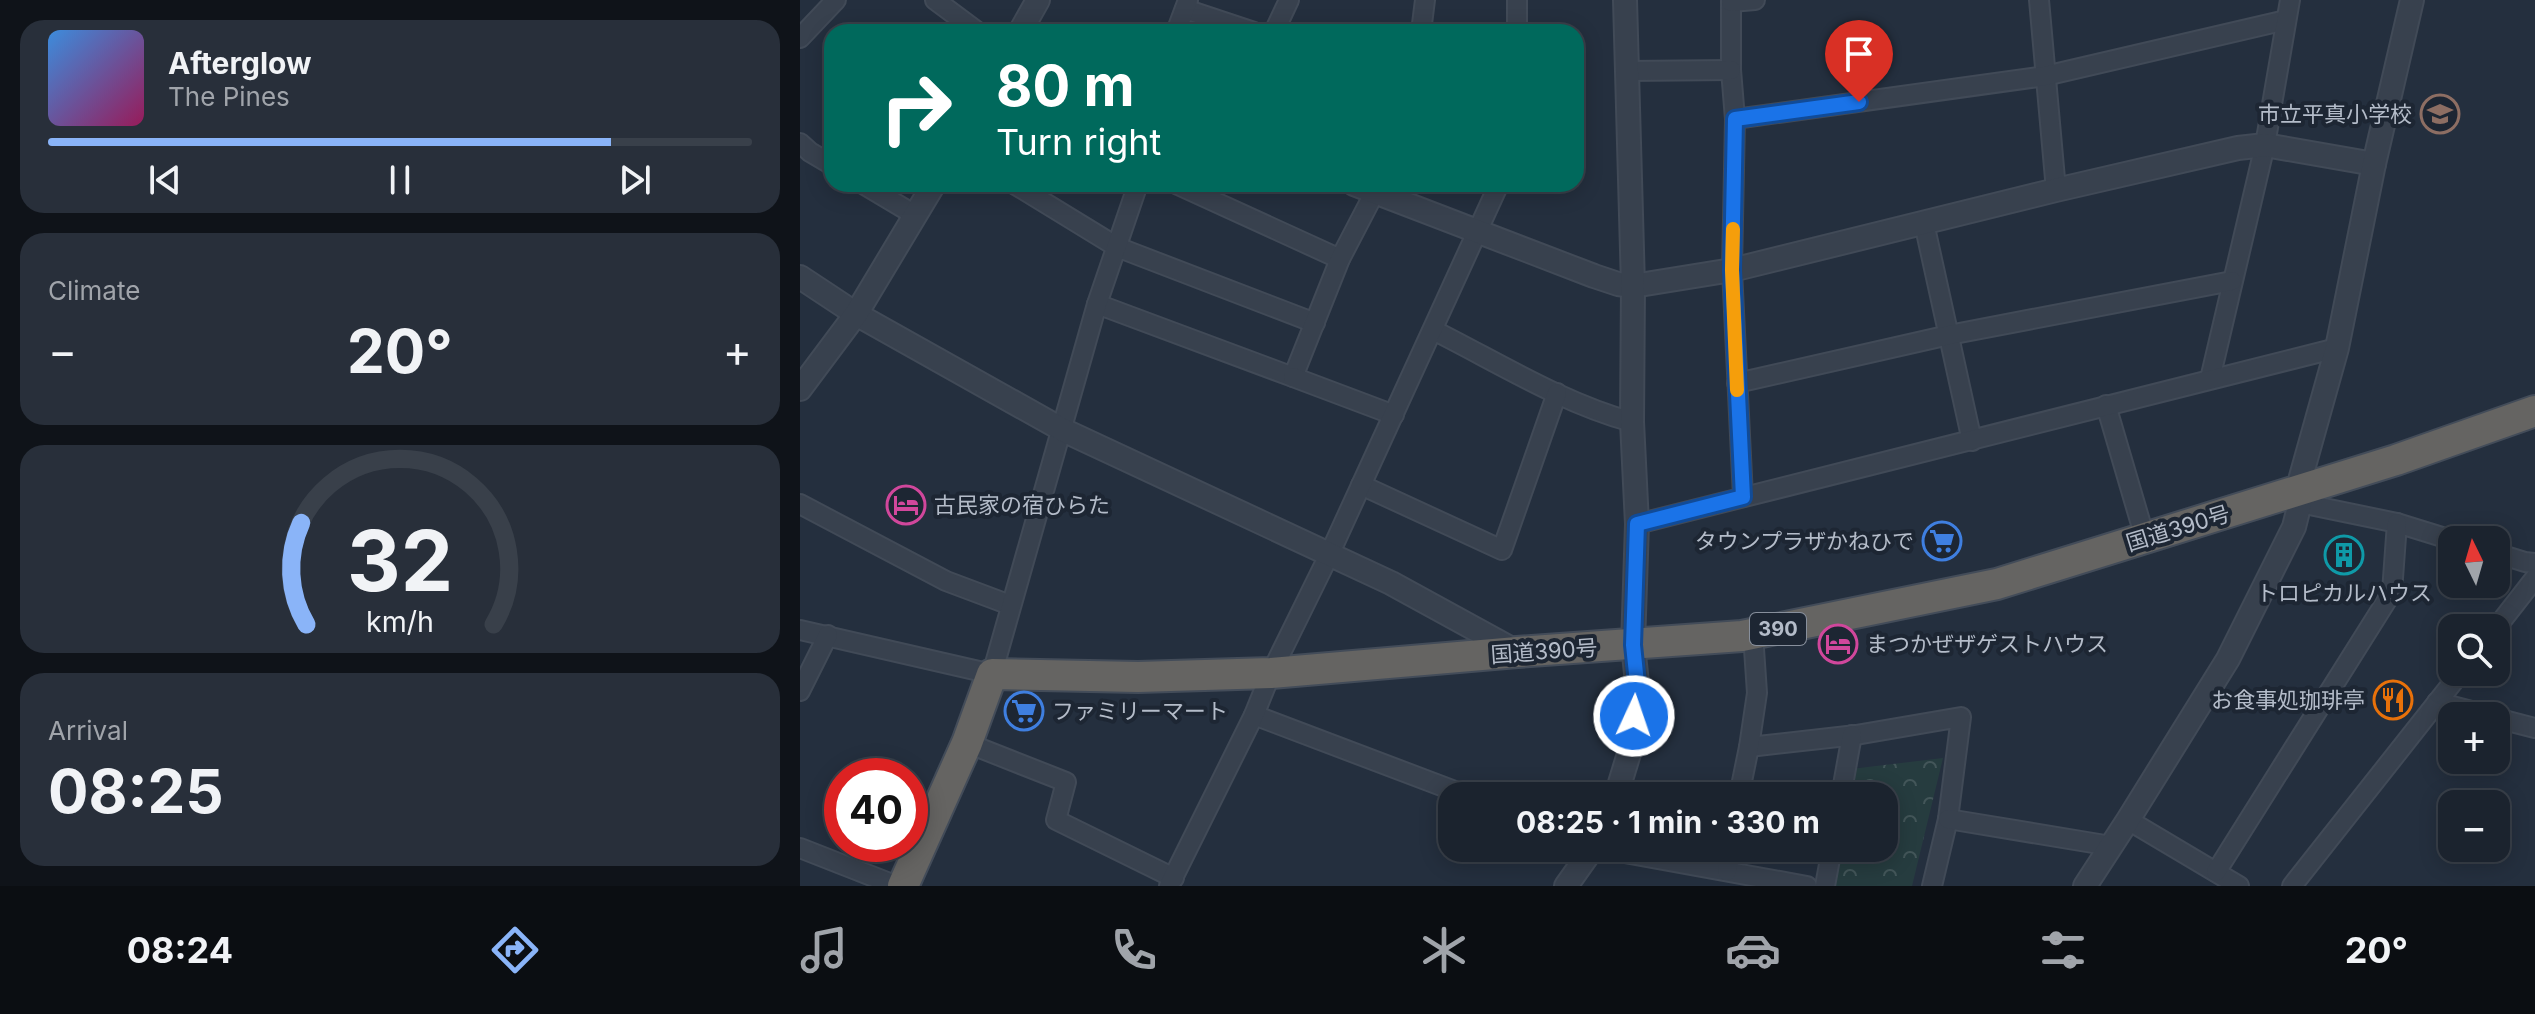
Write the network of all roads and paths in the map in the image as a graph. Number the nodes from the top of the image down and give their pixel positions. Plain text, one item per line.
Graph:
1 (836, 0) edge
2 (935, 0) edge
3 (1038, 0) edge
4 (1289, 0) edge
5 (1425, 0) edge
6 (1517, 0) edge
7 (1625, 0) edge
8 (1755, 0) edge
9 (2039, 0) edge
10 (2290, 0) edge
11 (2412, 0) edge
12 (1731, 1) edge
13 (1186, 4) edge
14 (2286, 20) junction
15 (967, 24) edge
16 (1024, 24) edge
17 (1179, 24) edge
18 (1235, 24) edge
19 (1278, 24) edge
20 (1422, 24) edge
21 (1517, 24) edge
22 (800, 38) edge
23 (1731, 70) junction
24 (1627, 71) junction
25 (2045, 76) junction
26 (1735, 119) junction
27 (800, 143) edge
28 (2265, 145) junction
29 (824, 160) edge
30 (2374, 164) junction
31 (2056, 190) junction
32 (876, 192) edge
33 (929, 192) edge
34 (1027, 192) edge
35 (1135, 192) edge
36 (1193, 192) edge
37 (1376, 192) edge
38 (1387, 192) edge
39 (1496, 192) edge
40 (915, 215) junction
41 (1924, 223) junction
42 (1479, 232) junction
43 (1117, 247) junction
44 (1340, 259) junction
45 (1732, 270) junction
46 (800, 277) edge
47 (2232, 281) junction
48 (1633, 286) junction
49 (1097, 304) junction
50 (856, 314) junction
51 (1315, 323) junction
52 (1433, 330) junction
53 (1949, 335) junction
54 (2337, 348) junction
55 (1293, 377) junction
56 (2210, 379) junction
57 (1737, 383) junction
58 (800, 389) edge
59 (1557, 393) junction
60 (2106, 405) junction
61 (2535, 411) edge
62 (1394, 415) junction
63 (1632, 422) junction
64 (1063, 430) junction
65 (1972, 441) junction
66 (1361, 485) junction
67 (1743, 497) junction
68 (2298, 497) junction
69 (800, 504) edge
70 (2397, 523) junction
71 (1637, 524) junction
72 (2438, 536) edge
73 (2145, 538) junction
74 (1330, 553) junction
75 (2510, 557) edge
76 (2535, 563) edge
77 (2535, 578) edge
78 (1010, 605) junction
79 (2507, 614) edge
80 (800, 630) edge
81 (1753, 634) junction
82 (828, 635) junction
83 (1633, 645) junction
84 (1517, 652) junction
85 (1271, 673) junction
86 (992, 674) junction
87 (2450, 686) edge
88 (800, 691) edge
89 (2437, 702) joint
90 (1254, 715) junction
91 (2510, 722) edge
92 (2535, 728) edge
93 (1852, 735) junction
94 (967, 743) junction
95 (1749, 747) junction
96 (1620, 782) edge
97 (1742, 782) edge
98 (1844, 782) edge
99 (1438, 785) edge
100 (1948, 819) junction
101 (2128, 820) junction
102 (2111, 846) junction
103 (800, 848) edge
104 (1584, 862) edge
105 (1675, 862) edge
106 (1729, 862) edge
107 (1829, 862) edge
108 (1727, 871) junction
109 (2216, 872) junction
110 (1172, 882) edge
111 (900, 886) edge
112 (1566, 886) edge
113 (1807, 886) edge
114 (1825, 886) edge
115 (1932, 886) edge
116 (2085, 886) edge
117 (2239, 886) edge
118 (2292, 886) edge

1 - 22 street
2 - 15 street
3 - 16 street
4 - 19 street
5 - 20 street
6 - 21 street
7 - 24 street
8 - 12 street
9 - 25 street
10 - 14 street
11 - 30 street
12 - 23 street
13 - 17 street
13 - 18 street
14 - 25 street
14 - 28 street
23 - 24 street
23 - 26 street
24 - 48 street
25 - 26 street
25 - 31 street
26 - 45 street
27 - 29 street
28 - 30 street
28 - 31 street
28 - 47 street
30 - 54 street
31 - 41 street
32 - 40 street
33 - 40 street
34 - 43 street
35 - 43 street
36 - 44 street
37 - 44 street
38 - 42 street
39 - 42 street
40 - 50 street
41 - 45 street
41 - 53 street
42 - 48 street
42 - 52 street
43 - 49 street
43 - 51 street
44 - 51 street
45 - 48 street
45 - 57 street
46 - 50 street
47 - 53 street
47 - 56 street
48 - 63 street
49 - 55 street
49 - 64 street
50 - 58 street
50 - 64 street
51 - 55 street
52 - 59 street
52 - 62 street
53 - 57 street
53 - 65 street
54 - 56 street
54 - 68 street
55 - 62 street
56 - 60 street
57 - 67 street
59 - 63 street
59 - 66 street
60 - 65 street
60 - 73 street
61 - 68 highway, 国道390号 / 390
62 - 66 street
63 - 71 street
64 - 74 street
64 - 78 street
65 - 67 street
66 - 74 street
67 - 71 street
68 - 70 street
68 - 73 highway, 国道390号 / 390
68 - 101 street
69 - 78 street
70 - 72 street
70 - 109 street
71 - 83 street
73 - 81 highway, 国道390号 / 390
74 - 84 street
74 - 85 street
75 - 76 street
77 - 79 street
78 - 86 street
80 - 82 street
81 - 83 highway, 国道390号 / 390
81 - 95 street
82 - 86 street
82 - 88 street
83 - 84 highway, 国道390号 / 390
83 - 96 street
84 - 85 highway, 国道390号 / 390
85 - 86 highway, 国道390号 / 390
85 - 90 street
86 - 94 highway
87 - 89 street
89 - 118 street
90 - 99 street
90 - 110 street
91 - 92 street
93 - 95 street
93 - 98 street
93 - 100 street
94 - 110 street
94 - 111 highway
95 - 97 street
100 - 102 street
100 - 115 street
101 - 102 street
101 - 109 street
102 - 116 street
103 - 111 street
104 - 112 street
105 - 108 street
106 - 108 street
107 - 114 street
108 - 113 street
109 - 117 street

